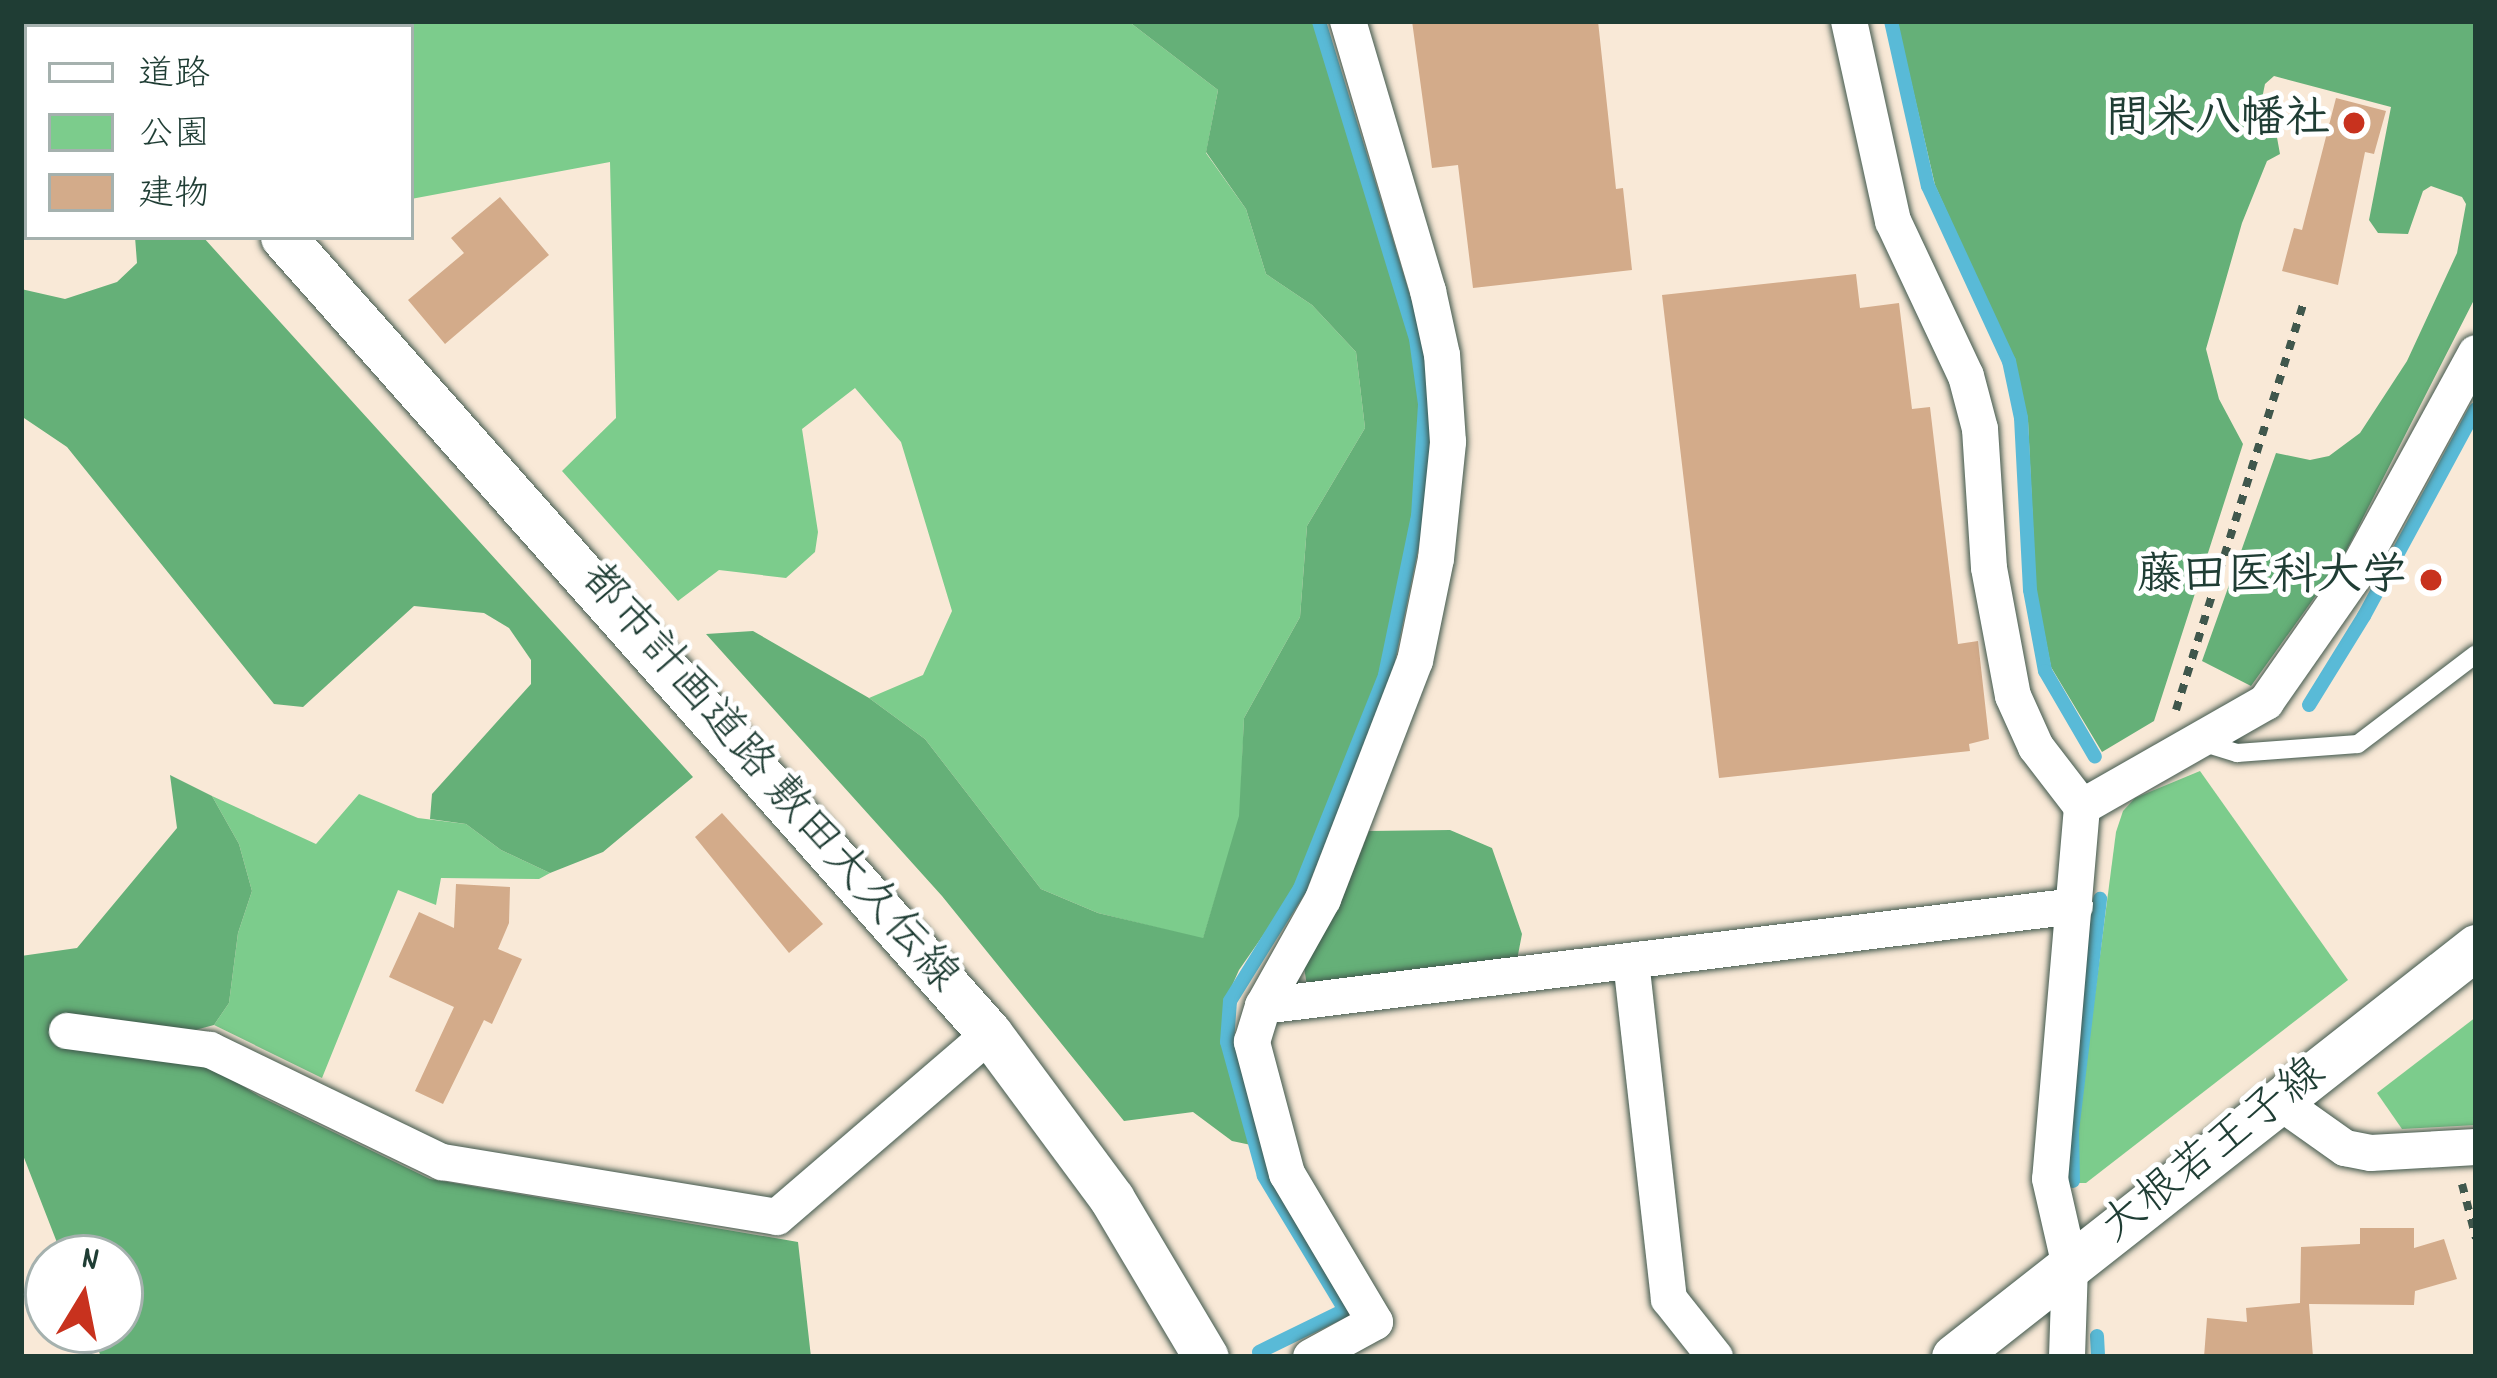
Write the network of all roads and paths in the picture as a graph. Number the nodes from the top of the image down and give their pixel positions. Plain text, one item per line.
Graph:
1 (1348, 21) edge
2 (1849, 21) edge
3 (286, 240) edge
4 (2304, 301) dead end
5 (2476, 353) edge
6 (2476, 655) edge
7 (2198, 742) junction
8 (2159, 764) junction
9 (2082, 807) junction
10 (2074, 906) junction
11 (2476, 947) edge
12 (1630, 961) junction
13 (1263, 1006) junction
14 (67, 1031) dead end
15 (990, 1034) junction
16 (2280, 1102) junction
17 (2465, 1147) edge
18 (2476, 1238) edge
19 (2070, 1266) junction
20 (1206, 1357) edge
21 (1311, 1357) edge
22 (1715, 1357) edge
23 (1954, 1357) edge
24 (2067, 1357) edge

1 - 13 street
2 - 9 street
3 - 15 street, 都市計画道路 敷田大久伝線
4 - 8 path
5 - 7 street
6 - 7 lane
7 - 8 street
8 - 9 street
9 - 10 street
10 - 12 street
10 - 19 street
11 - 16 street, 大根若王子線
12 - 13 street
12 - 22 street
13 - 21 street
14 - 15 street
15 - 20 street, 都市計画道路 敷田大久伝線
16 - 17 street
16 - 19 street, 大根若王子線
17 - 18 path
19 - 23 street, 大根若王子線
19 - 24 street

